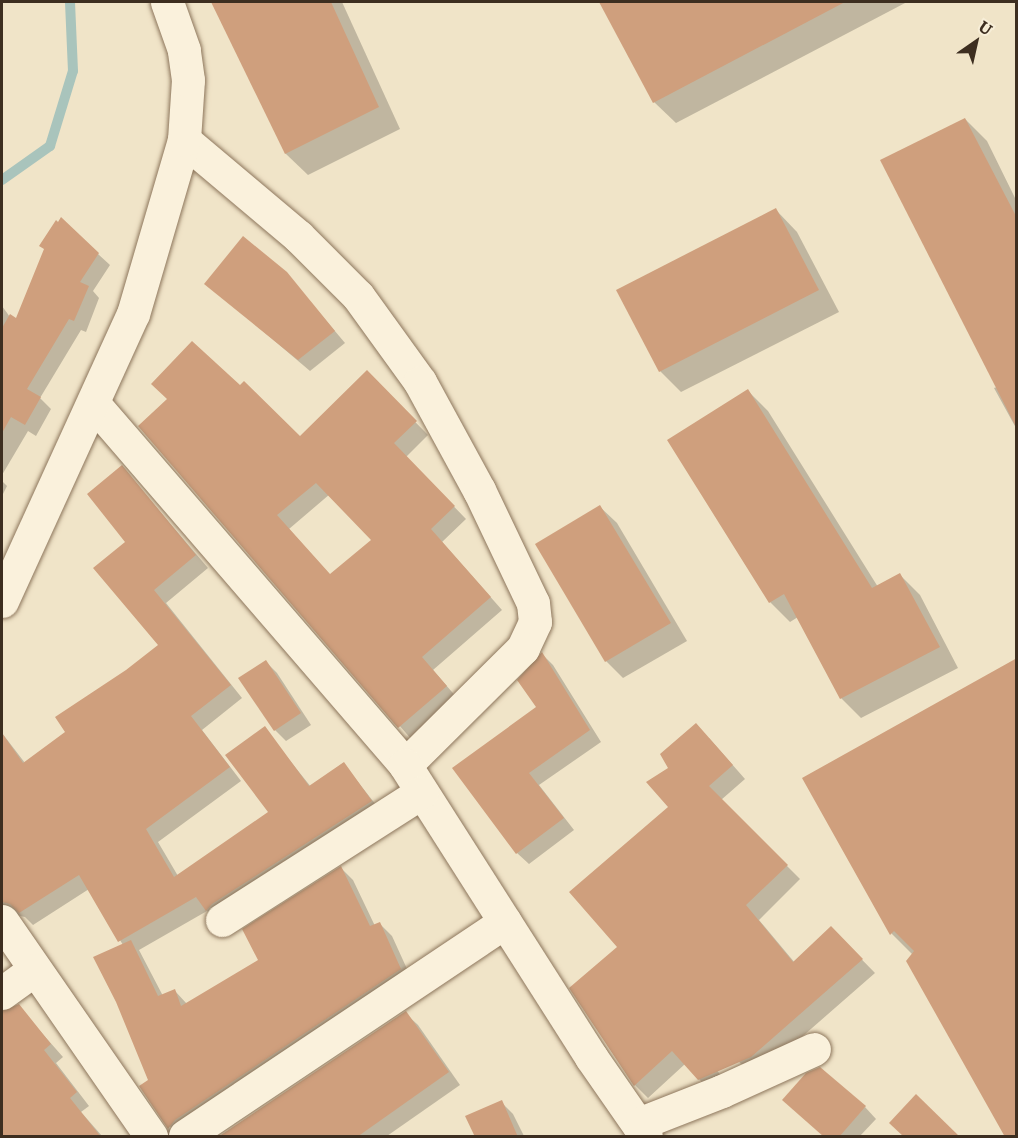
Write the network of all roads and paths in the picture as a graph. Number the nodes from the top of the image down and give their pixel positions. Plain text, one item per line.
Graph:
1 (167, 2) edge
2 (184, 140) junction
3 (93, 403) junction
4 (2, 601) edge
5 (414, 778) junction
6 (222, 920) dead end
7 (2, 921) edge
8 (505, 922) junction
9 (34, 970) junction
10 (2, 993) edge
11 (814, 1049) dead end
12 (642, 1130) edge
13 (151, 1137) edge
14 (184, 1137) edge

1 - 2 street
2 - 3 street
2 - 5 street
3 - 4 street
3 - 5 street
5 - 6 street
5 - 8 street
7 - 9 street
8 - 12 street
8 - 14 street
9 - 10 street
9 - 13 street
11 - 12 street

